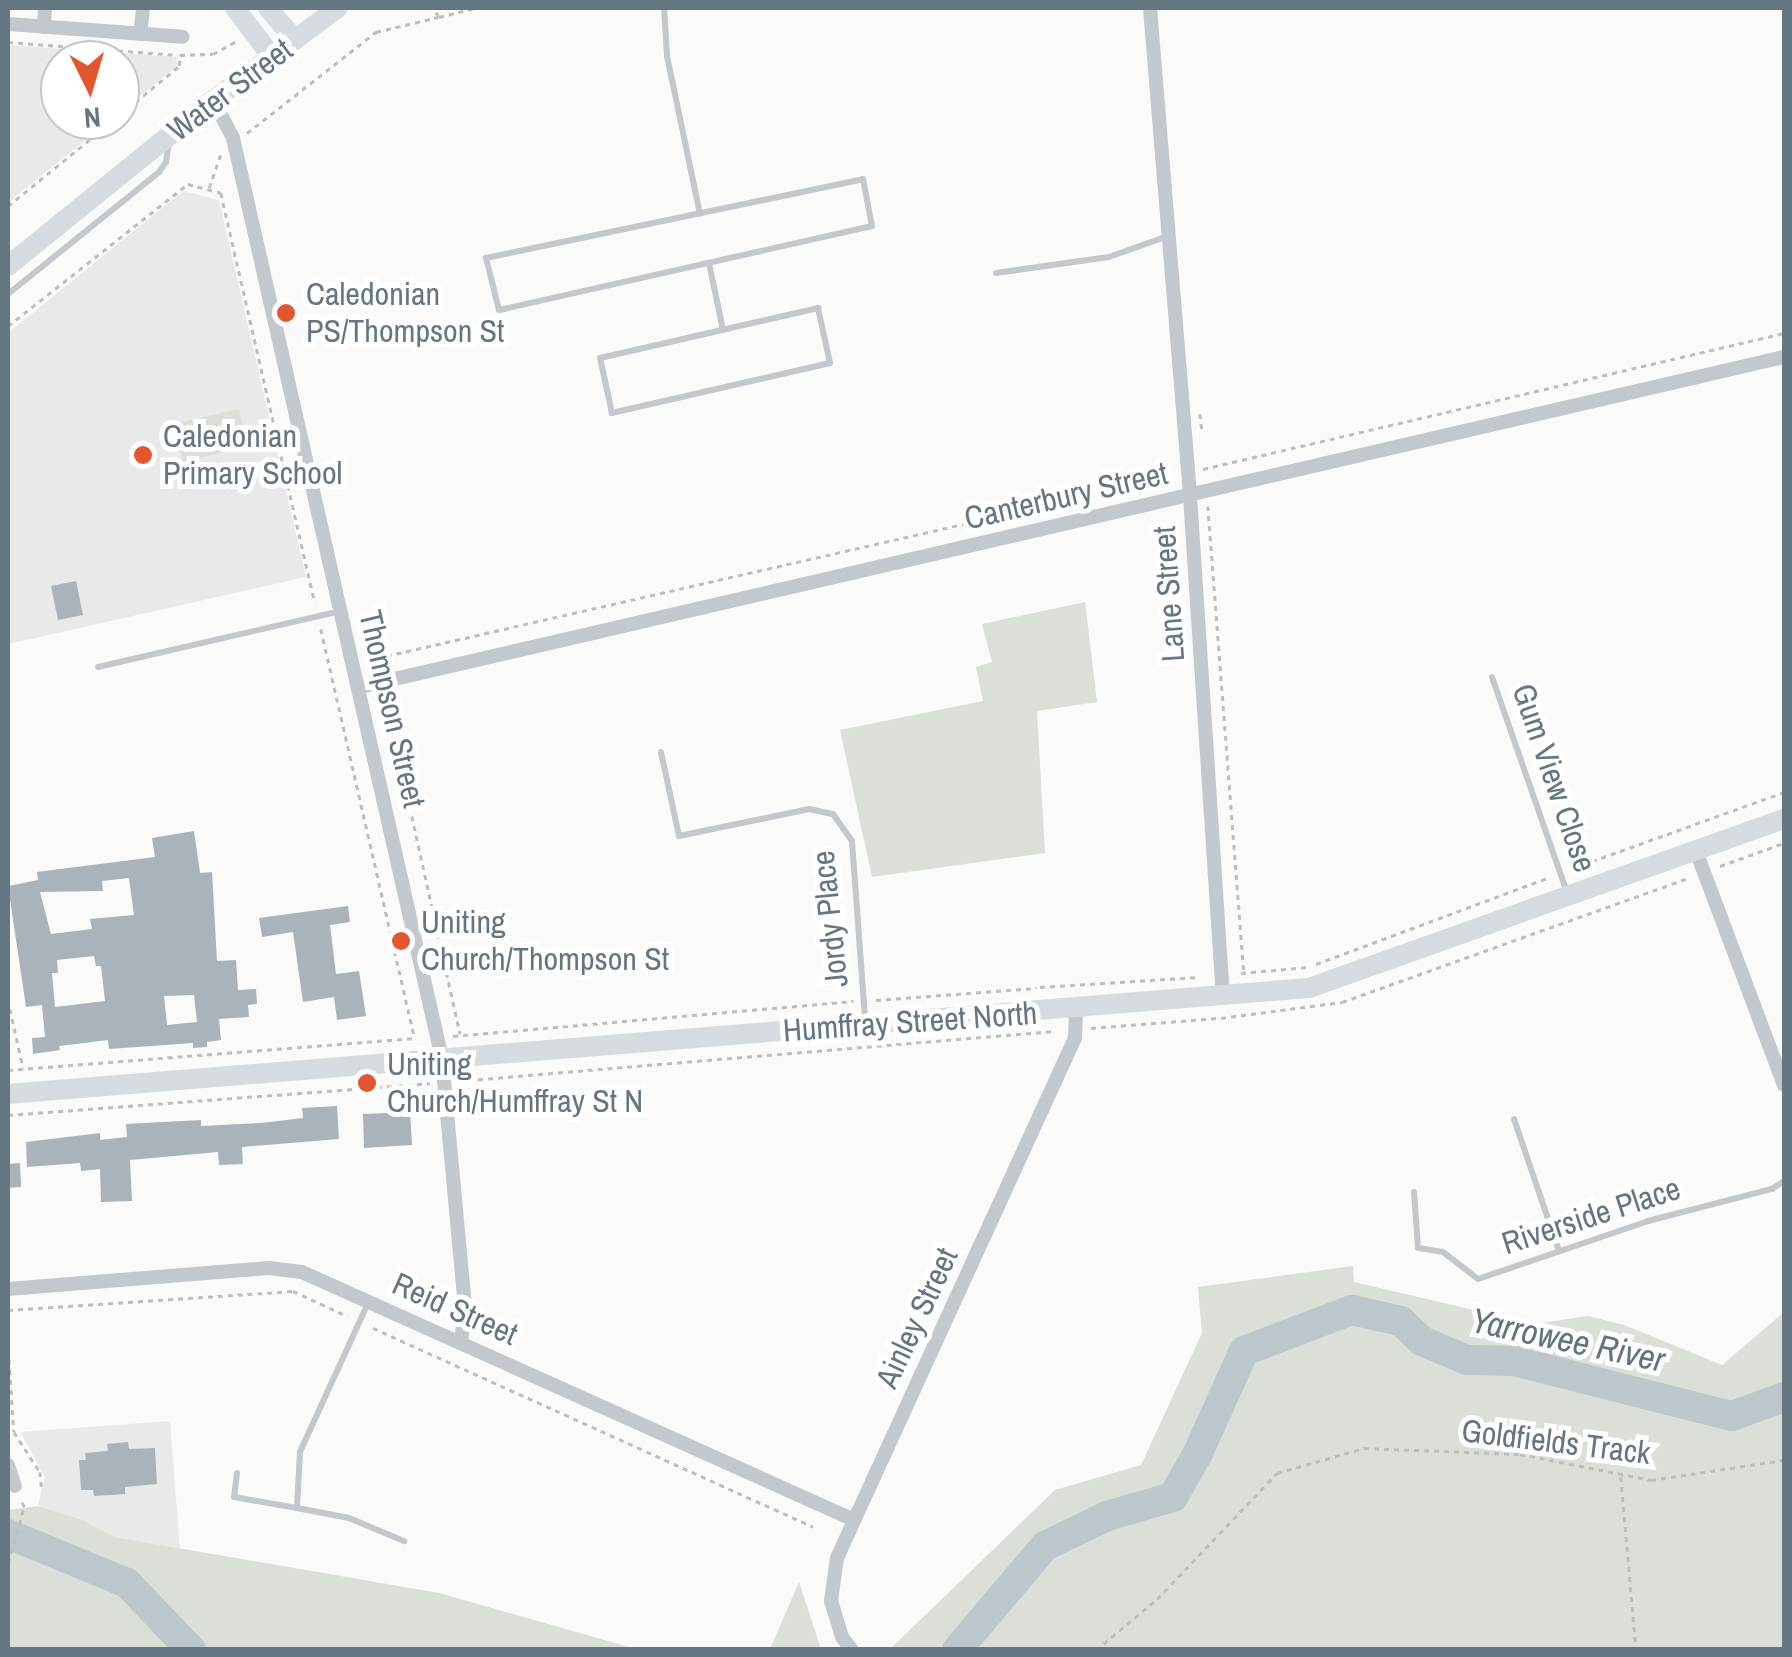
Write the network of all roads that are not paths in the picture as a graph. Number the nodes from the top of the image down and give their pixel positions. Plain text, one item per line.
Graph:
1 (45, 8) edge
2 (143, 8) edge
3 (235, 8) edge
4 (268, 8) edge
5 (338, 8) edge
6 (351, 8) edge
7 (664, 8) edge
8 (1150, 8) edge
9 (8, 24) edge
10 (44, 27) junction
11 (313, 28) junction
12 (140, 34) junction
13 (183, 37) dead end
14 (295, 40) junction
15 (272, 57) junction
16 (213, 100) junction
17 (169, 135) junction
18 (700, 214) junction
19 (1168, 236) junction
20 (709, 263) junction
21 (8, 266) edge
22 (996, 273) dead end
23 (8, 294) edge
24 (723, 330) junction
25 (1784, 357) edge
26 (1190, 496) junction
27 (341, 610) junction
28 (98, 667) dead end
29 (1492, 677) dead end
30 (360, 687) junction
31 (661, 752) dead end
32 (1784, 819) edge
33 (1696, 851) junction
34 (1568, 896) junction
35 (1221, 1008) junction
36 (1076, 1010) junction
37 (866, 1026) junction
38 (440, 1048) junction
39 (1784, 1085) edge
40 (8, 1094) edge
41 (1514, 1119) dead end
42 (1784, 1181) edge
43 (1414, 1192) dead end
44 (1559, 1251) junction
45 (8, 1289) edge
46 (370, 1300) junction
47 (460, 1341) junction
48 (8, 1464) edge
49 (238, 1474) dead end
50 (14, 1486) road end
51 (297, 1508) junction
52 (854, 1520) junction
53 (404, 1541) dead end
54 (852, 1650) edge

1 - 10 street
2 - 12 street
3 - 15 street
4 - 14 street
5 - 11 street, Water Street
6 - 11 street, Water Street
7 - 18 lane
8 - 19 street, Lane Street
9 - 10 street
10 - 12 street
11 - 14 street, Water Street
12 - 13 street
14 - 15 street, Water Street
15 - 16 street, Water Street
16 - 17 street, Water Street
16 - 27 street, Thompson Street
17 - 21 street, Water Street
17 - 23 lane
18 - 20 lane
18 - 20 lane
19 - 22 lane
19 - 26 street, Lane Street
20 - 24 lane
24 - 24 lane
25 - 26 street, Canterbury Street
26 - 30 street, Canterbury Street
26 - 35 street, Lane Street
27 - 28 lane
27 - 30 street, Thompson Street
29 - 34 lane, Gum View Close
30 - 38 street, Thompson Street
31 - 37 lane, Jordy Place
32 - 33 street, Humffray Street North
33 - 34 street, Humffray Street North
33 - 39 street
34 - 35 street, Humffray Street North
35 - 36 street, Humffray Street North
36 - 37 street, Humffray Street North
36 - 52 street, Ainley Street
37 - 38 street, Humffray Street North
38 - 40 street, Humffray Street North
38 - 47 street, Thompson Street
41 - 44 lane
42 - 44 lane, Riverside Place
43 - 44 lane, Riverside Place
45 - 46 street, Reid Street
46 - 47 street, Reid Street
46 - 51 lane
47 - 52 street, Reid Street
48 - 50 street
49 - 51 lane
51 - 53 lane
52 - 54 street, Ainley Street

